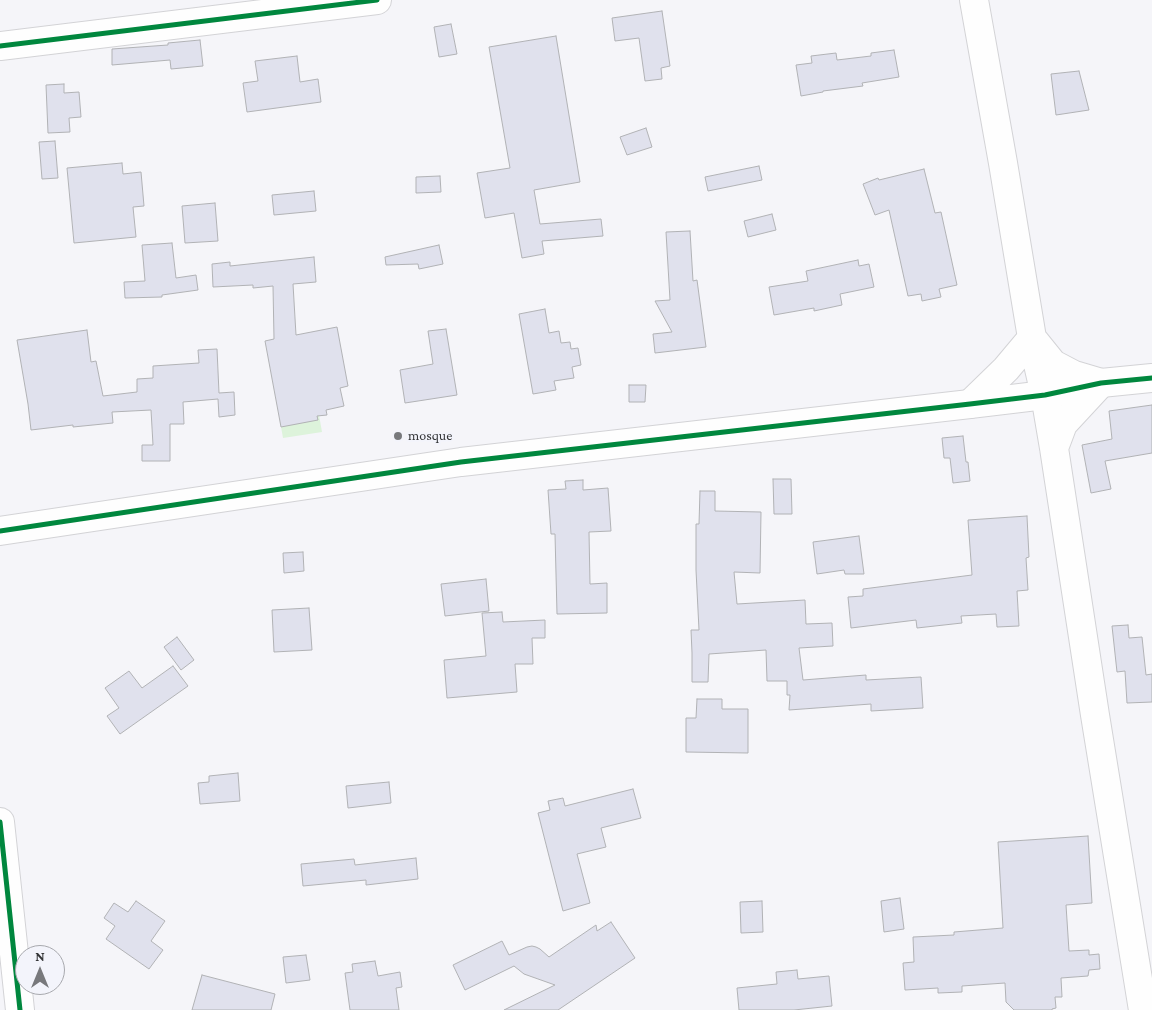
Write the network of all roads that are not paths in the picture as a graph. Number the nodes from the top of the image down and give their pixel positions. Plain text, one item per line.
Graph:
1 (377, 0) edge
2 (974, 0) edge
3 (0, 46) edge
4 (1032, 338) junction
5 (1152, 378) edge
6 (1101, 383) junction
7 (1044, 395) junction
8 (970, 404) junction
9 (1054, 448) junction
10 (0, 531) edge
11 (0, 822) edge
12 (1146, 1007) edge
13 (20, 1010) edge

1 - 3 street
2 - 4 street
4 - 6 street
4 - 7 street
4 - 8 street
5 - 6 street
6 - 7 street
6 - 9 street
7 - 8 street
7 - 9 street
8 - 10 street
9 - 12 street
11 - 13 street

